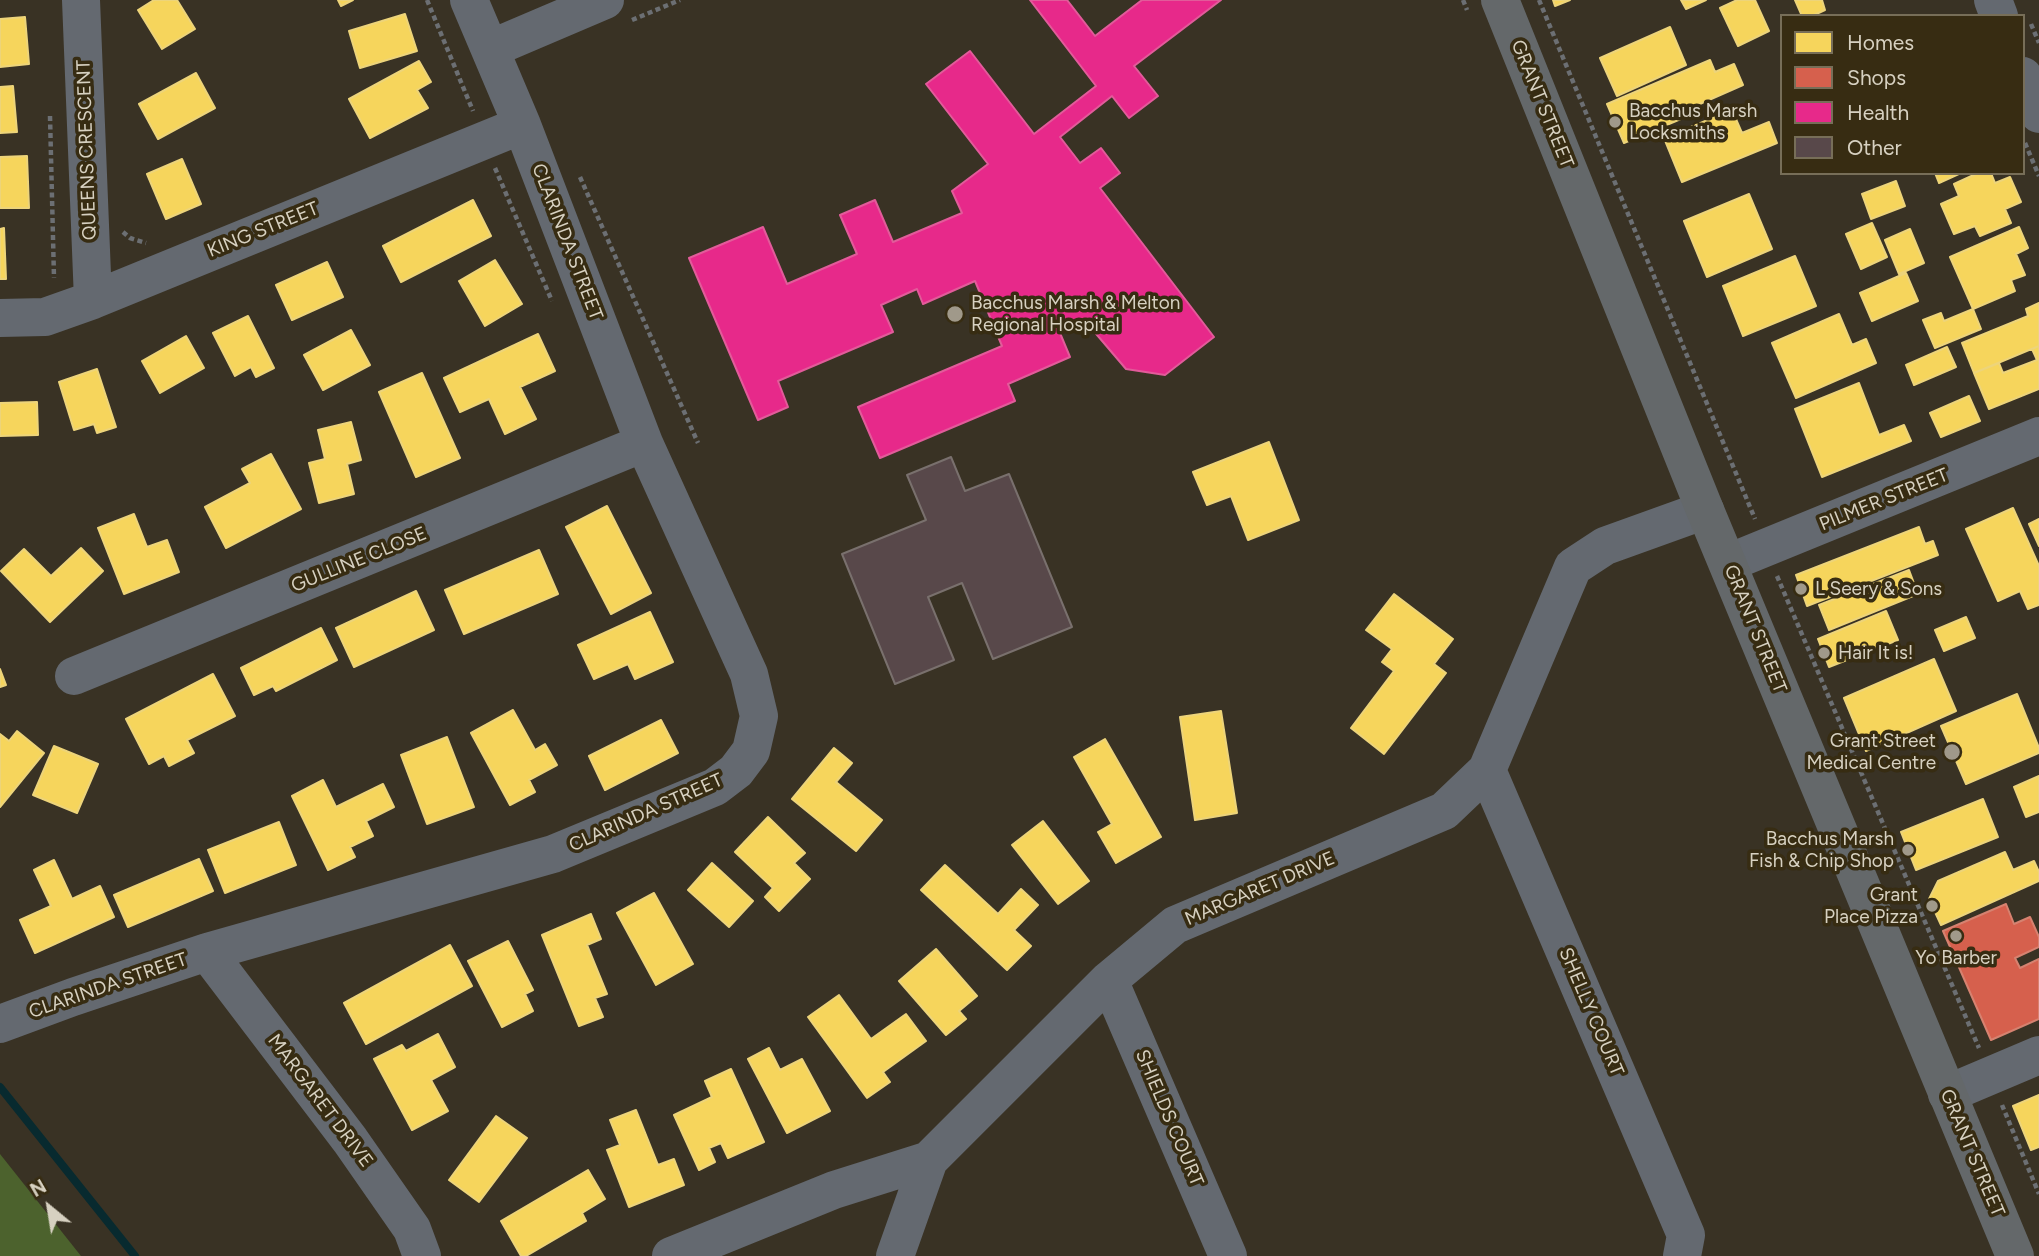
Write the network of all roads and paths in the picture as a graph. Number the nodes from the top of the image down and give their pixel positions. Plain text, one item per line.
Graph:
1 (81, 0) edge
2 (427, 0) edge
3 (469, 0) edge
4 (605, 0) edge
5 (1500, 0) edge
6 (1539, 0) edge
7 (490, 48) junction
8 (2025, 81) edge
9 (50, 111) dead end
10 (2039, 114) edge
11 (522, 125) junction
12 (483, 141) junction
13 (2025, 144) edge
14 (579, 175) dead end
15 (2039, 176) edge
16 (118, 229) dead end
17 (153, 243) dead end
18 (54, 278) dead end
19 (93, 300) junction
20 (557, 314) dead end
21 (0, 318) edge
22 (2039, 436) edge
23 (644, 443) junction
24 (698, 443) dead end
25 (1705, 510) junction
26 (1766, 548) junction
27 (1728, 563) junction
28 (74, 676) dead end
29 (1487, 770) junction
30 (207, 952) junction
31 (1110, 980) junction
32 (0, 1024) edge
33 (2039, 1055) edge
34 (1990, 1076) junction
35 (1947, 1094) junction
36 (929, 1160) junction
37 (2039, 1194) edge
38 (422, 1256) edge
39 (671, 1256) edge
40 (895, 1256) edge
41 (1228, 1256) edge
42 (1682, 1256) edge
43 (2015, 1256) edge

1 - 19 street, QUEENS CRESCENT
2 - 12 path
3 - 7 street, CLARINDA STREET
4 - 7 street
5 - 25 main road, GRANT STREET
6 - 26 path
7 - 11 street, CLARINDA STREET
8 - 10 street
9 - 18 path
11 - 12 street, KING STREET
11 - 23 street, CLARINDA STREET
12 - 19 street, KING STREET
12 - 20 path
13 - 15 path
14 - 24 path
16 - 17 path
19 - 21 street, KING STREET
22 - 26 street, PILMER STREET
23 - 28 street, GULLINE CLOSE
23 - 30 street, CLARINDA STREET
25 - 27 main road, GRANT STREET
25 - 29 street, MARGARET DRIVE
26 - 27 street, PILMER STREET
26 - 34 path
27 - 35 main road, GRANT STREET
29 - 31 street, MARGARET DRIVE
29 - 42 street, SHELLY COURT
30 - 32 street, CLARINDA STREET
30 - 38 street, MARGARET DRIVE
31 - 36 street, MARGARET DRIVE
31 - 41 street, SHIELDS COURT
33 - 34 street
34 - 35 street
34 - 37 path
35 - 43 main road, GRANT STREET
36 - 39 street, MARGARET DRIVE
36 - 40 street

